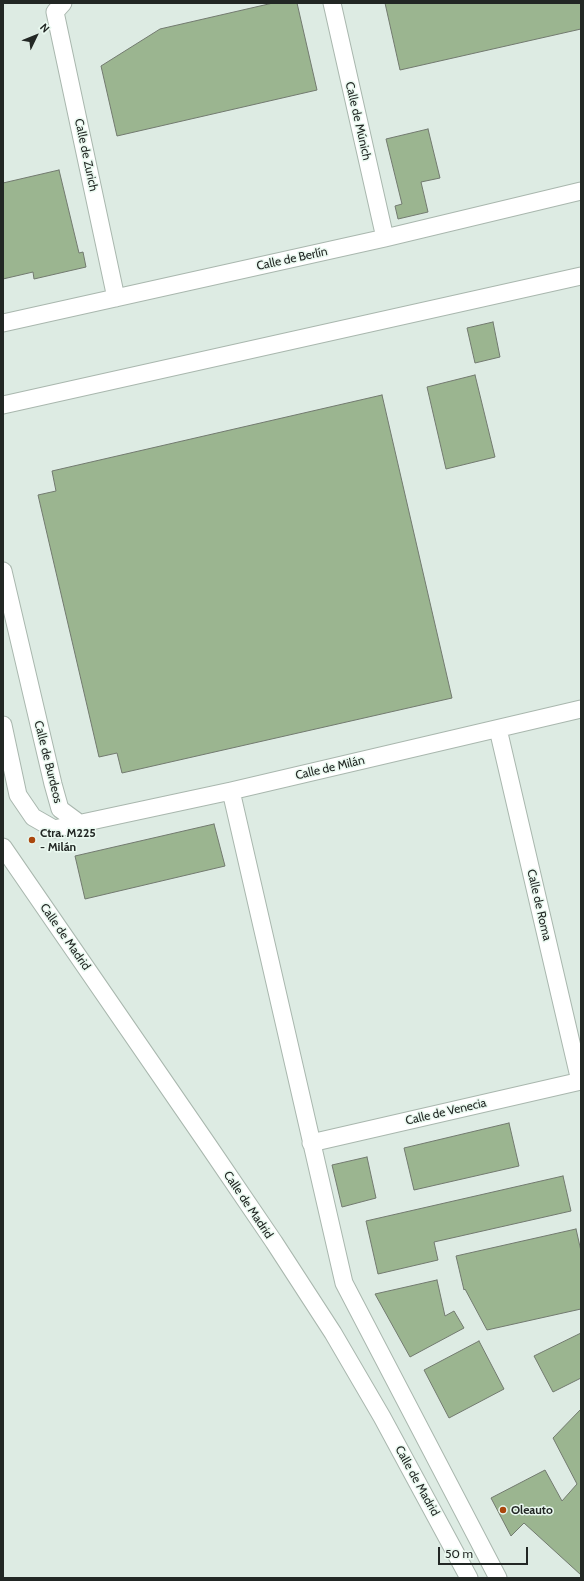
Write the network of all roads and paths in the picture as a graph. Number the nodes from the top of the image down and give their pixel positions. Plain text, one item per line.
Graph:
1 (332, 3) edge
2 (59, 7) edge
3 (581, 191) edge
4 (385, 238) junction
5 (581, 276) edge
6 (116, 298) junction
7 (3, 323) edge
8 (3, 405) edge
9 (3, 571) edge
10 (581, 709) edge
11 (3, 725) edge
12 (498, 729) junction
13 (231, 791) junction
14 (79, 823) junction
15 (3, 847) edge
16 (580, 1081) edge
17 (311, 1143) junction
18 (469, 1578) edge
19 (498, 1578) edge

1 - 4 street, Calle de Múnich
2 - 6 street, Calle de Zurich
3 - 4 street, Calle de Berlín
4 - 6 street, Calle de Berlín
5 - 8 street
6 - 7 street, Calle de Berlín
9 - 14 street, Calle de Burdeos
10 - 12 street, Calle de Milán
11 - 14 street
12 - 13 street, Calle de Milán
12 - 16 street, Calle de Roma
13 - 14 street, Calle de Milán
13 - 17 street
15 - 18 street, Calle de Madrid
16 - 17 street, Calle de Venecia
17 - 19 street

